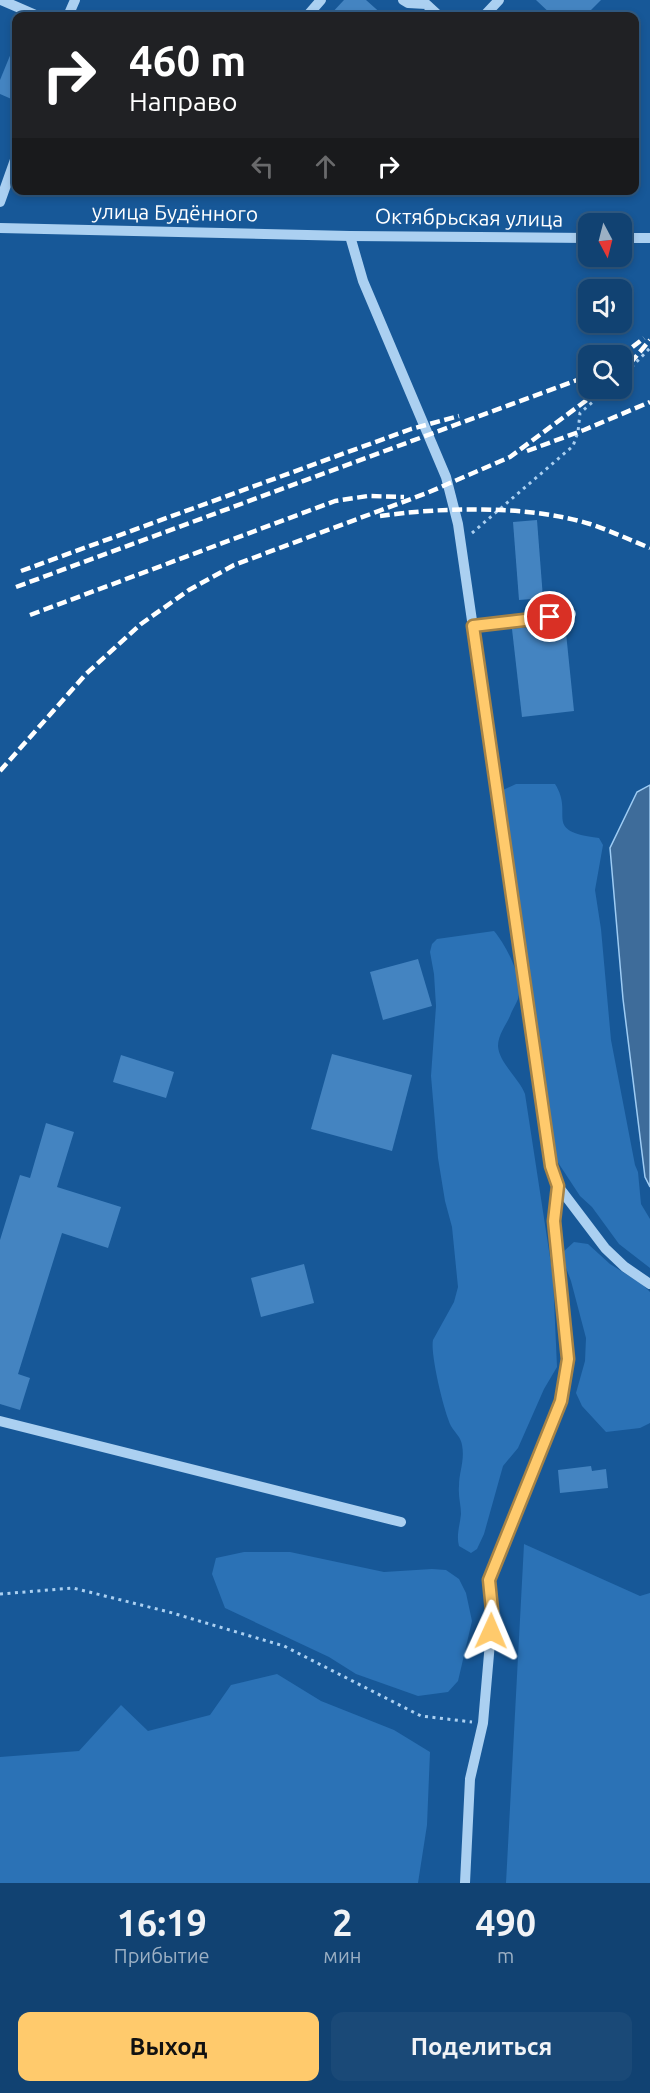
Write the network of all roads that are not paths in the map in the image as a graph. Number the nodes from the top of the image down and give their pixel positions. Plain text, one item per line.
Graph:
1 (1, 0) edge
2 (321, 0) edge
3 (403, 0) edge
4 (500, 0) edge
5 (29, 12) edge
6 (310, 12) edge
7 (435, 12) edge
8 (488, 12) edge
9 (12, 168) edge
10 (0, 202) edge
11 (0, 228) edge
12 (350, 236) junction
13 (578, 238) edge
14 (632, 238) edge
15 (650, 238) edge
16 (571, 614) dead end
17 (473, 626) junction
18 (558, 1186) junction
19 (650, 1284) edge
20 (0, 1421) edge
21 (401, 1522) dead end
22 (465, 1883) edge

1 - 5 street
2 - 6 street
3 - 7 street
4 - 8 street
9 - 10 street
11 - 12 street, улица Будённого
12 - 13 street, Октябрьская улица
12 - 17 street
14 - 15 street
16 - 17 street
17 - 18 street
18 - 19 street
18 - 22 street
20 - 21 street

